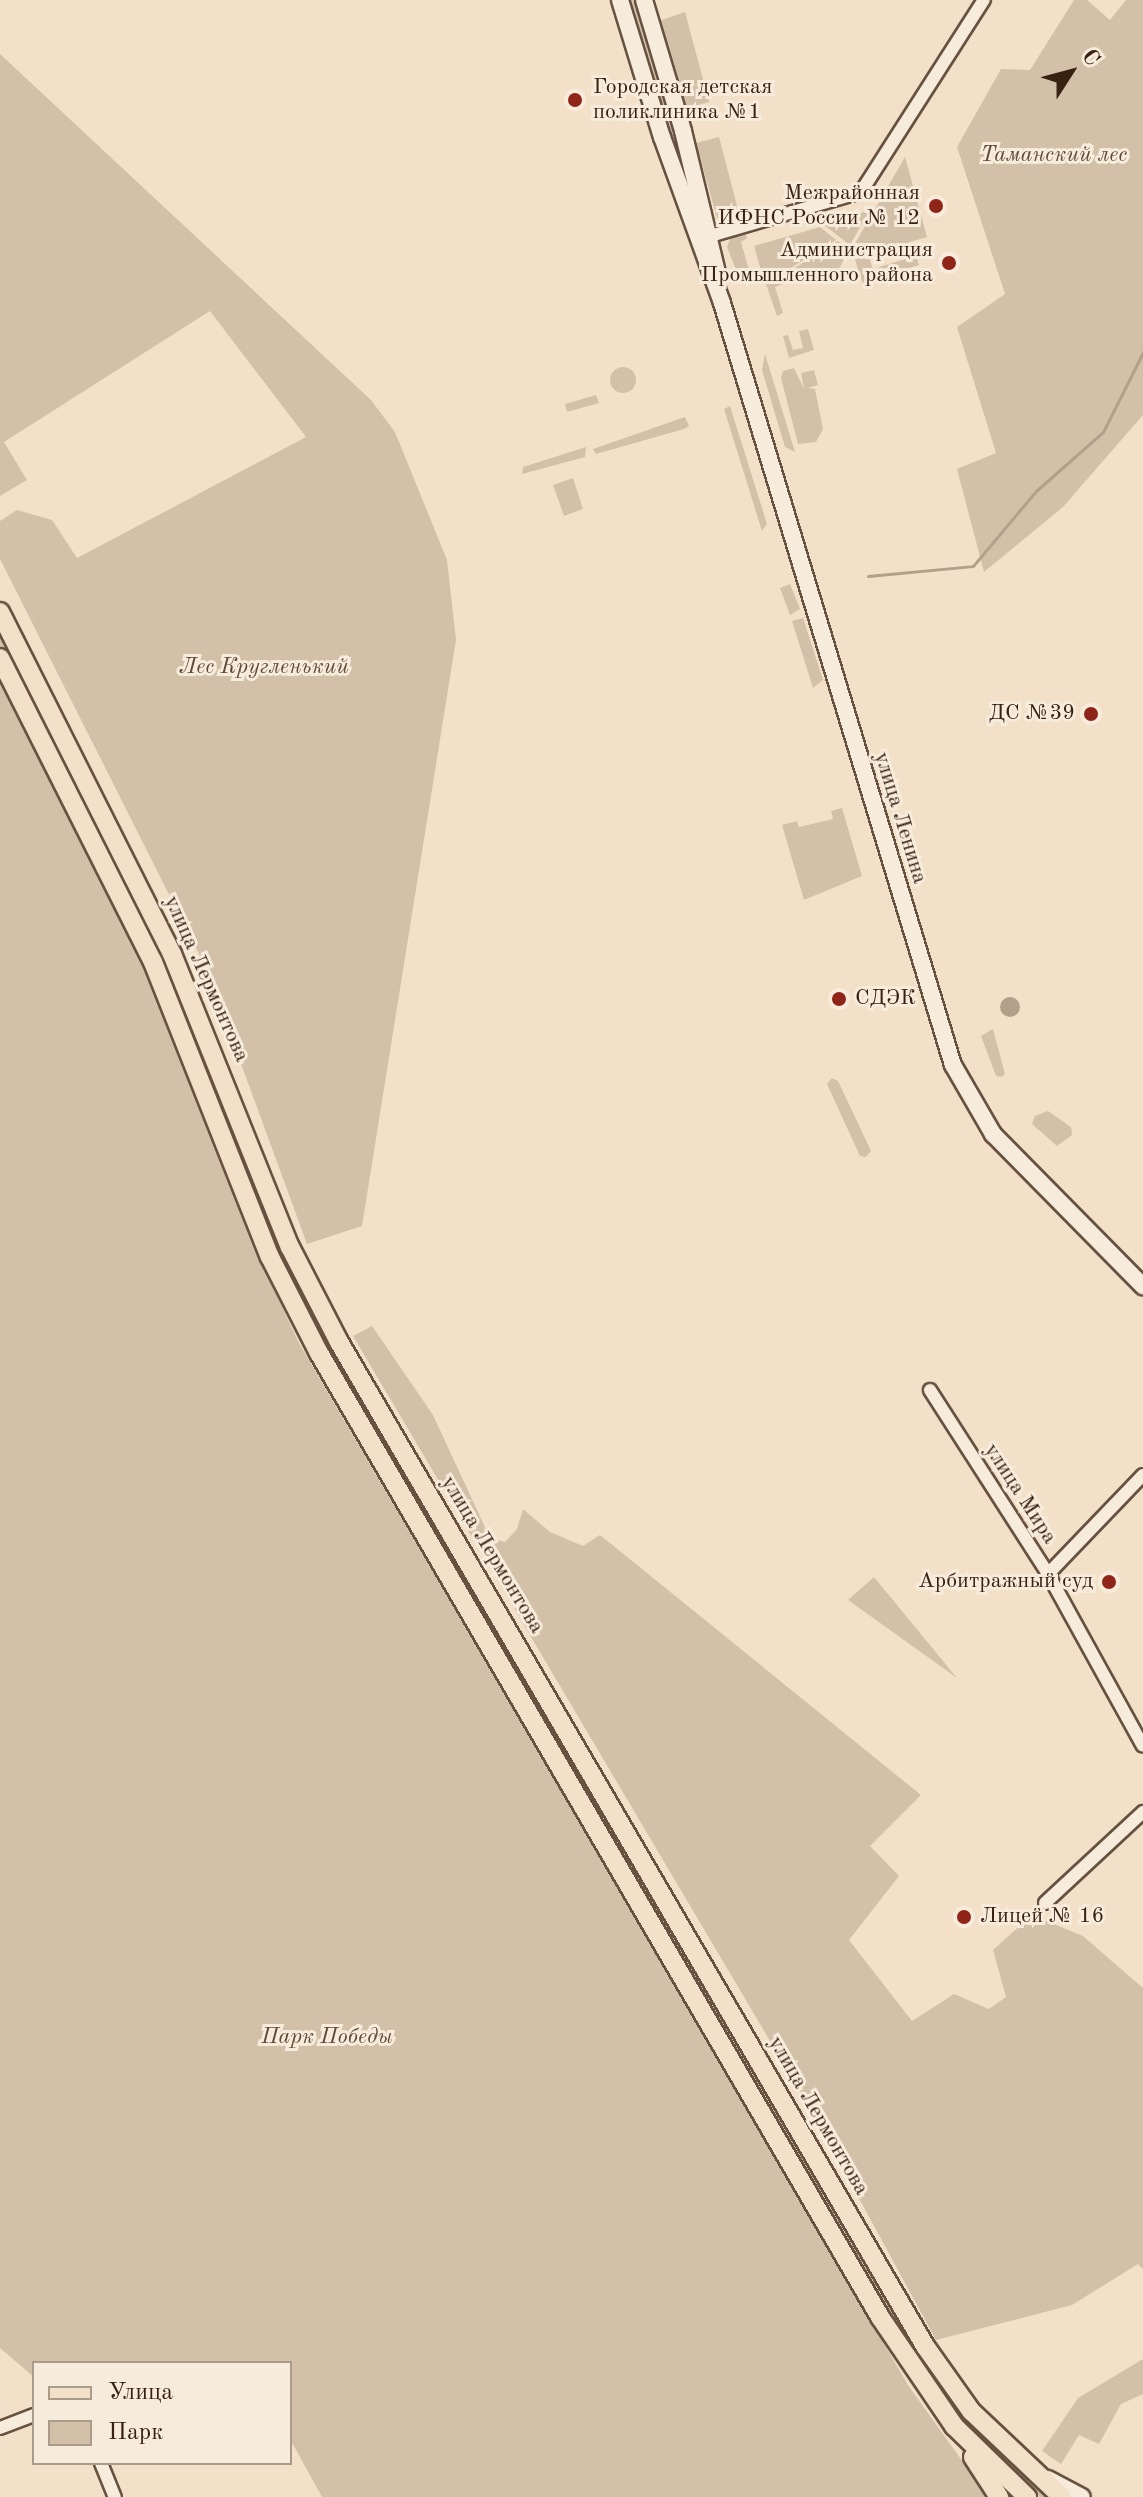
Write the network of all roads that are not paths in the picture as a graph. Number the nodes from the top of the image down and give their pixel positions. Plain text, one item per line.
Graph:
1 (620, 0) edge
2 (644, 0) edge
3 (984, 0) edge
4 (704, 238) junction
5 (0, 612) edge
6 (0, 658) edge
7 (172, 954) junction
8 (153, 962) junction
9 (1143, 1286) edge
10 (930, 1390) dead end
11 (1143, 1475) edge
12 (1048, 1574) junction
13 (1143, 1746) edge
14 (611, 1803) junction
15 (1143, 1812) edge
16 (591, 1818) junction
17 (1045, 1903) dead end
18 (931, 2395) junction
19 (32, 2416) edge
20 (0, 2428) edge
21 (102, 2465) edge
22 (1033, 2472) junction
23 (115, 2497) edge
24 (999, 2497) edge
25 (1027, 2497) edge
26 (1062, 2497) edge
27 (1082, 2497) edge

1 - 4 main road, улица Ленина
2 - 4 main road, улица Ленина
3 - 4 street
4 - 9 main road, улица Ленина
5 - 7 main road, улица Лермонтова
6 - 8 main road, улица Лермонтова
7 - 8 main road
7 - 14 main road, улица Лермонтова
8 - 16 main road, улица Лермонтова
10 - 12 street, улица Мира
11 - 12 street
12 - 13 street, улица Мира
14 - 16 main road
14 - 22 main road, улица Лермонтова
15 - 17 street
16 - 18 main road, улица Лермонтова
18 - 24 main road
18 - 25 main road, улица Лермонтова
19 - 20 street
21 - 23 street
22 - 26 main road, улица Лермонтова
22 - 27 main road, улица Лермонтова

